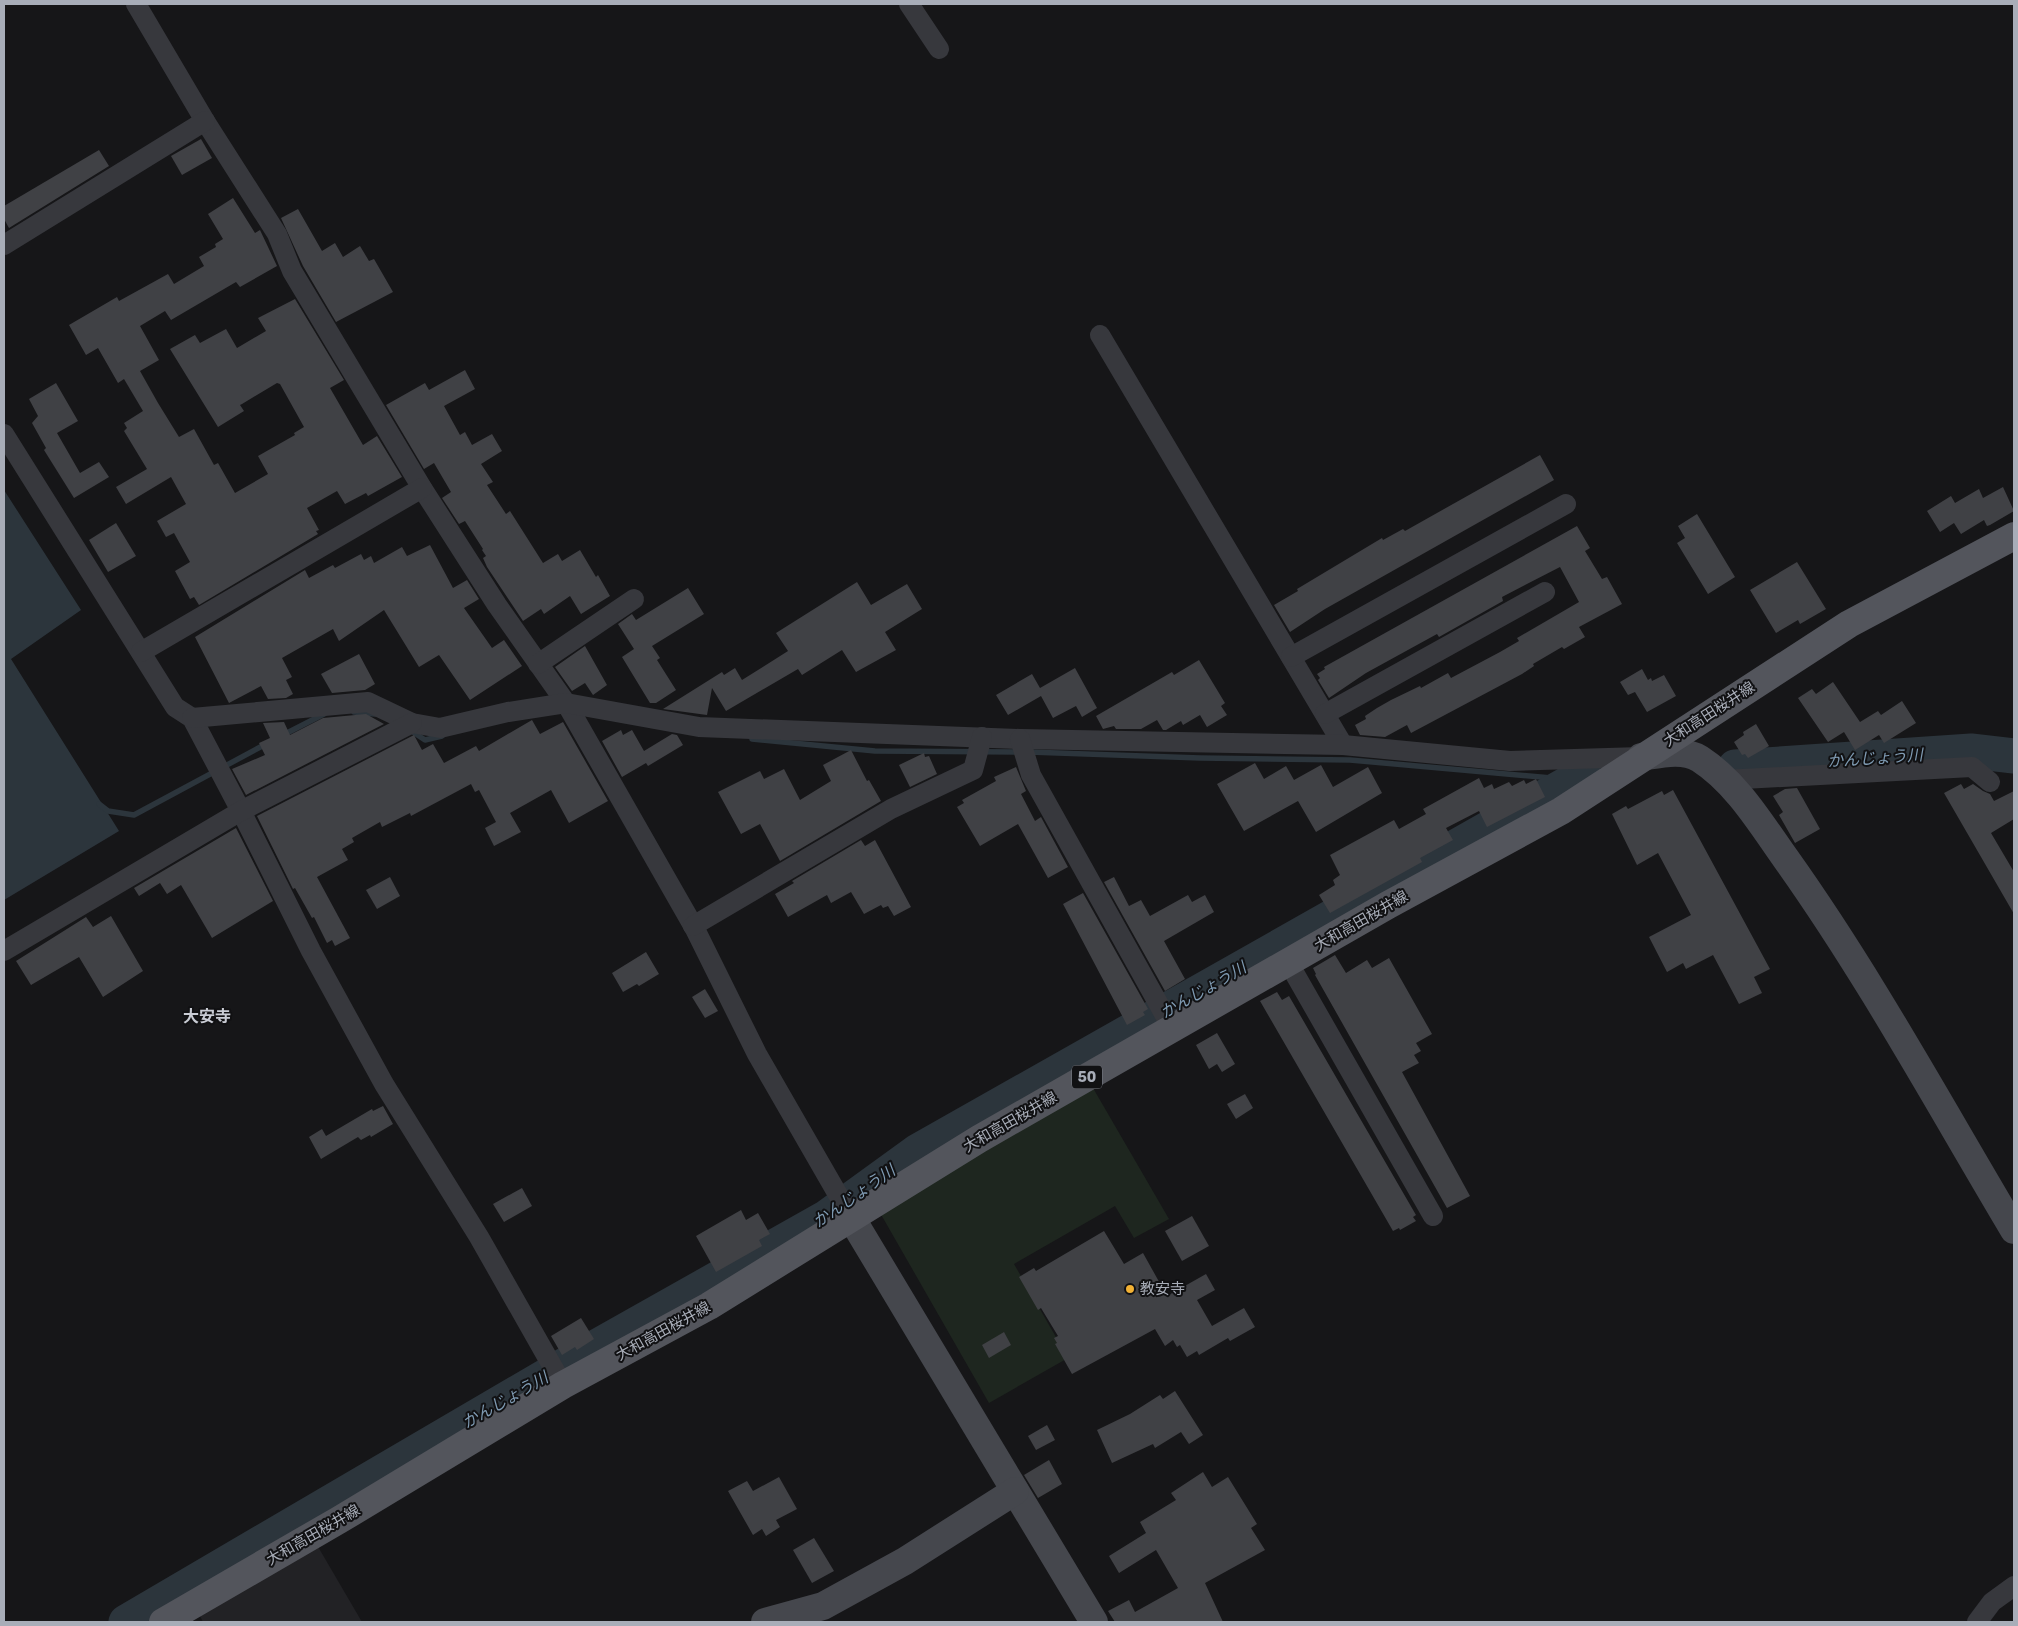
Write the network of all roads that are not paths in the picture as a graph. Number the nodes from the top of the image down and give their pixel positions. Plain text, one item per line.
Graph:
1 (136, 4) edge
2 (909, 4) edge
3 (939, 49) dead end
4 (205, 121) junction
5 (4, 245) edge
6 (1100, 335) dead end
7 (4, 434) edge
8 (422, 488) junction
9 (1566, 504) dead end
10 (2014, 536) edge
11 (1545, 592) dead end
12 (634, 599) dead end
13 (141, 652) junction
14 (1291, 657) junction
15 (538, 664) junction
16 (566, 703) junction
17 (1325, 714) junction
18 (192, 718) junction
19 (412, 723) junction
20 (982, 737) junction
21 (1020, 739) junction
22 (1343, 745) junction
23 (1641, 757) junction
24 (1724, 780) junction
25 (1990, 782) dead end
26 (241, 811) junction
27 (693, 926) junction
28 (4, 951) edge
29 (1288, 962) junction
30 (1167, 1019) junction
31 (847, 1210) junction
32 (1433, 1216) dead end
33 (2014, 1230) edge
34 (558, 1376) junction
35 (1015, 1491) junction
36 (2014, 1586) edge
37 (164, 1622) edge
38 (765, 1622) edge
39 (1094, 1622) edge
40 (1977, 1622) edge

1 - 4 street
2 - 3 street
4 - 5 street
4 - 8 street
6 - 14 street
7 - 13 street
8 - 13 street
8 - 15 street
9 - 14 street
10 - 23 main road, 大和高田桜井線 / 50
11 - 17 street
12 - 15 street
13 - 18 street
14 - 17 street
15 - 16 street
16 - 19 street
16 - 20 street
16 - 27 street
17 - 22 street
18 - 19 street
18 - 26 street
19 - 26 street
20 - 21 street
20 - 27 street
21 - 22 street
21 - 30 street
22 - 23 street
23 - 24 street
23 - 29 main road, 大和高田桜井線 / 50
24 - 25 street
24 - 33 street
26 - 28 street
26 - 34 street
27 - 31 street
29 - 30 main road, 大和高田桜井線 / 50
29 - 32 street
30 - 31 main road, 大和高田桜井線 / 50
31 - 34 main road, 大和高田桜井線 / 50
31 - 35 street
34 - 37 main road, 大和高田桜井線 / 50
35 - 38 street
35 - 39 street
36 - 40 street

